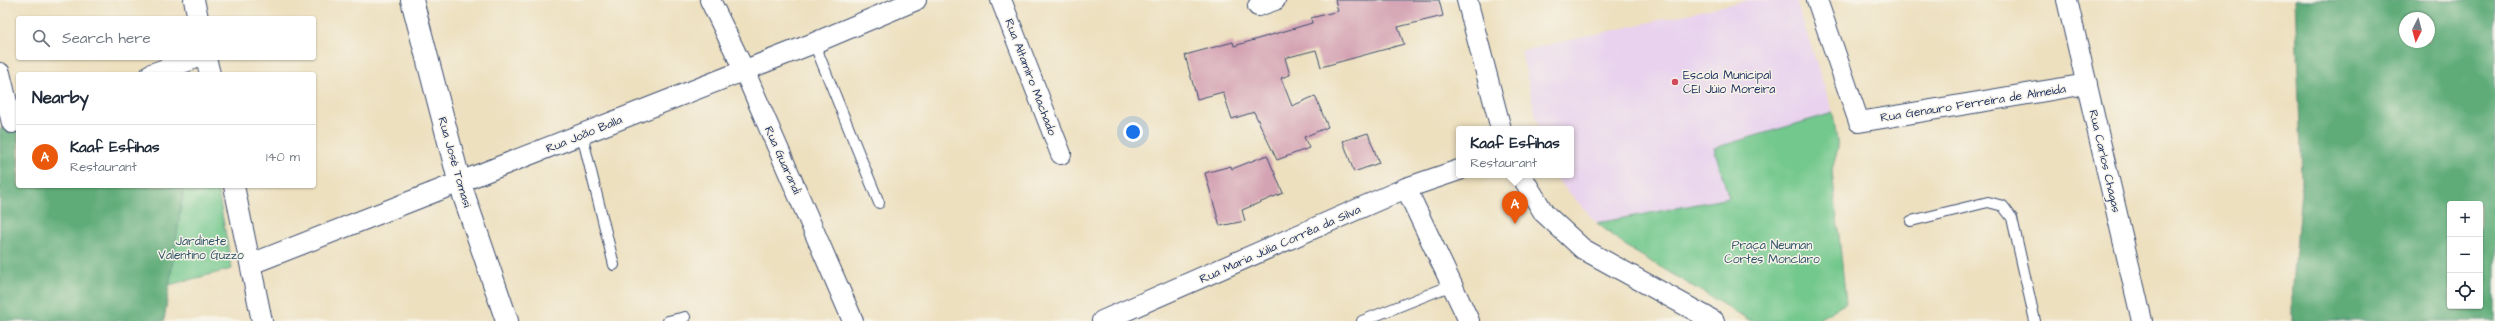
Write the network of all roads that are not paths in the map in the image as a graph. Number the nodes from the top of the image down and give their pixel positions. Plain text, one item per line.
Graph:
1 (194, 0) edge
2 (412, 0) edge
3 (710, 0) edge
4 (916, 0) edge
5 (1001, 0) edge
6 (1467, 0) edge
7 (1817, 0) edge
8 (2067, 0) edge
9 (198, 16) edge
10 (814, 43) junction
11 (190, 60) edge
12 (206, 60) edge
13 (744, 70) junction
14 (157, 72) edge
15 (210, 72) edge
16 (0, 73) edge
17 (2087, 84) junction
18 (10, 123) edge
19 (1500, 126) edge
20 (582, 135) junction
21 (1061, 154) dead end
22 (1456, 171) edge
23 (1523, 178) edge
24 (460, 184) junction
25 (234, 188) edge
26 (1406, 188) junction
27 (879, 203) dead end
28 (1911, 221) dead end
29 (251, 264) junction
30 (614, 265) dead end
31 (1452, 285) junction
32 (685, 317) dead end
33 (262, 321) edge
34 (507, 321) edge
35 (668, 321) edge
36 (853, 321) edge
37 (1102, 321) edge
38 (1362, 321) edge
39 (1469, 321) edge
40 (1714, 321) edge
41 (2035, 321) edge
42 (2142, 321) edge

1 - 9 street
2 - 24 street, Rua José Tomasi
3 - 13 street, Rua Guarandi
4 - 10 street, Rua João Balla
5 - 21 street, Rua Altamiro Machado
6 - 19 street
7 - 17 street, Rua Genauro Ferreira de Almeida
8 - 17 street, Rua Carlos Chagas
10 - 13 street, Rua João Balla
10 - 27 lane
11 - 14 street
12 - 15 street
13 - 20 street, Rua João Balla
13 - 36 street, Rua Guarandi
16 - 18 street
17 - 42 street, Rua Carlos Chagas
20 - 24 street, Rua João Balla
20 - 30 lane
22 - 26 street, Rua Maria Júlia Corrêa da Silva
23 - 40 street
24 - 29 street, Rua João Balla
24 - 34 street, Rua José Tomasi
25 - 29 street
26 - 31 street
26 - 37 street, Rua Maria Júlia Corrêa da Silva
28 - 41 lane
29 - 33 street
31 - 38 lane
31 - 39 street
32 - 35 lane

